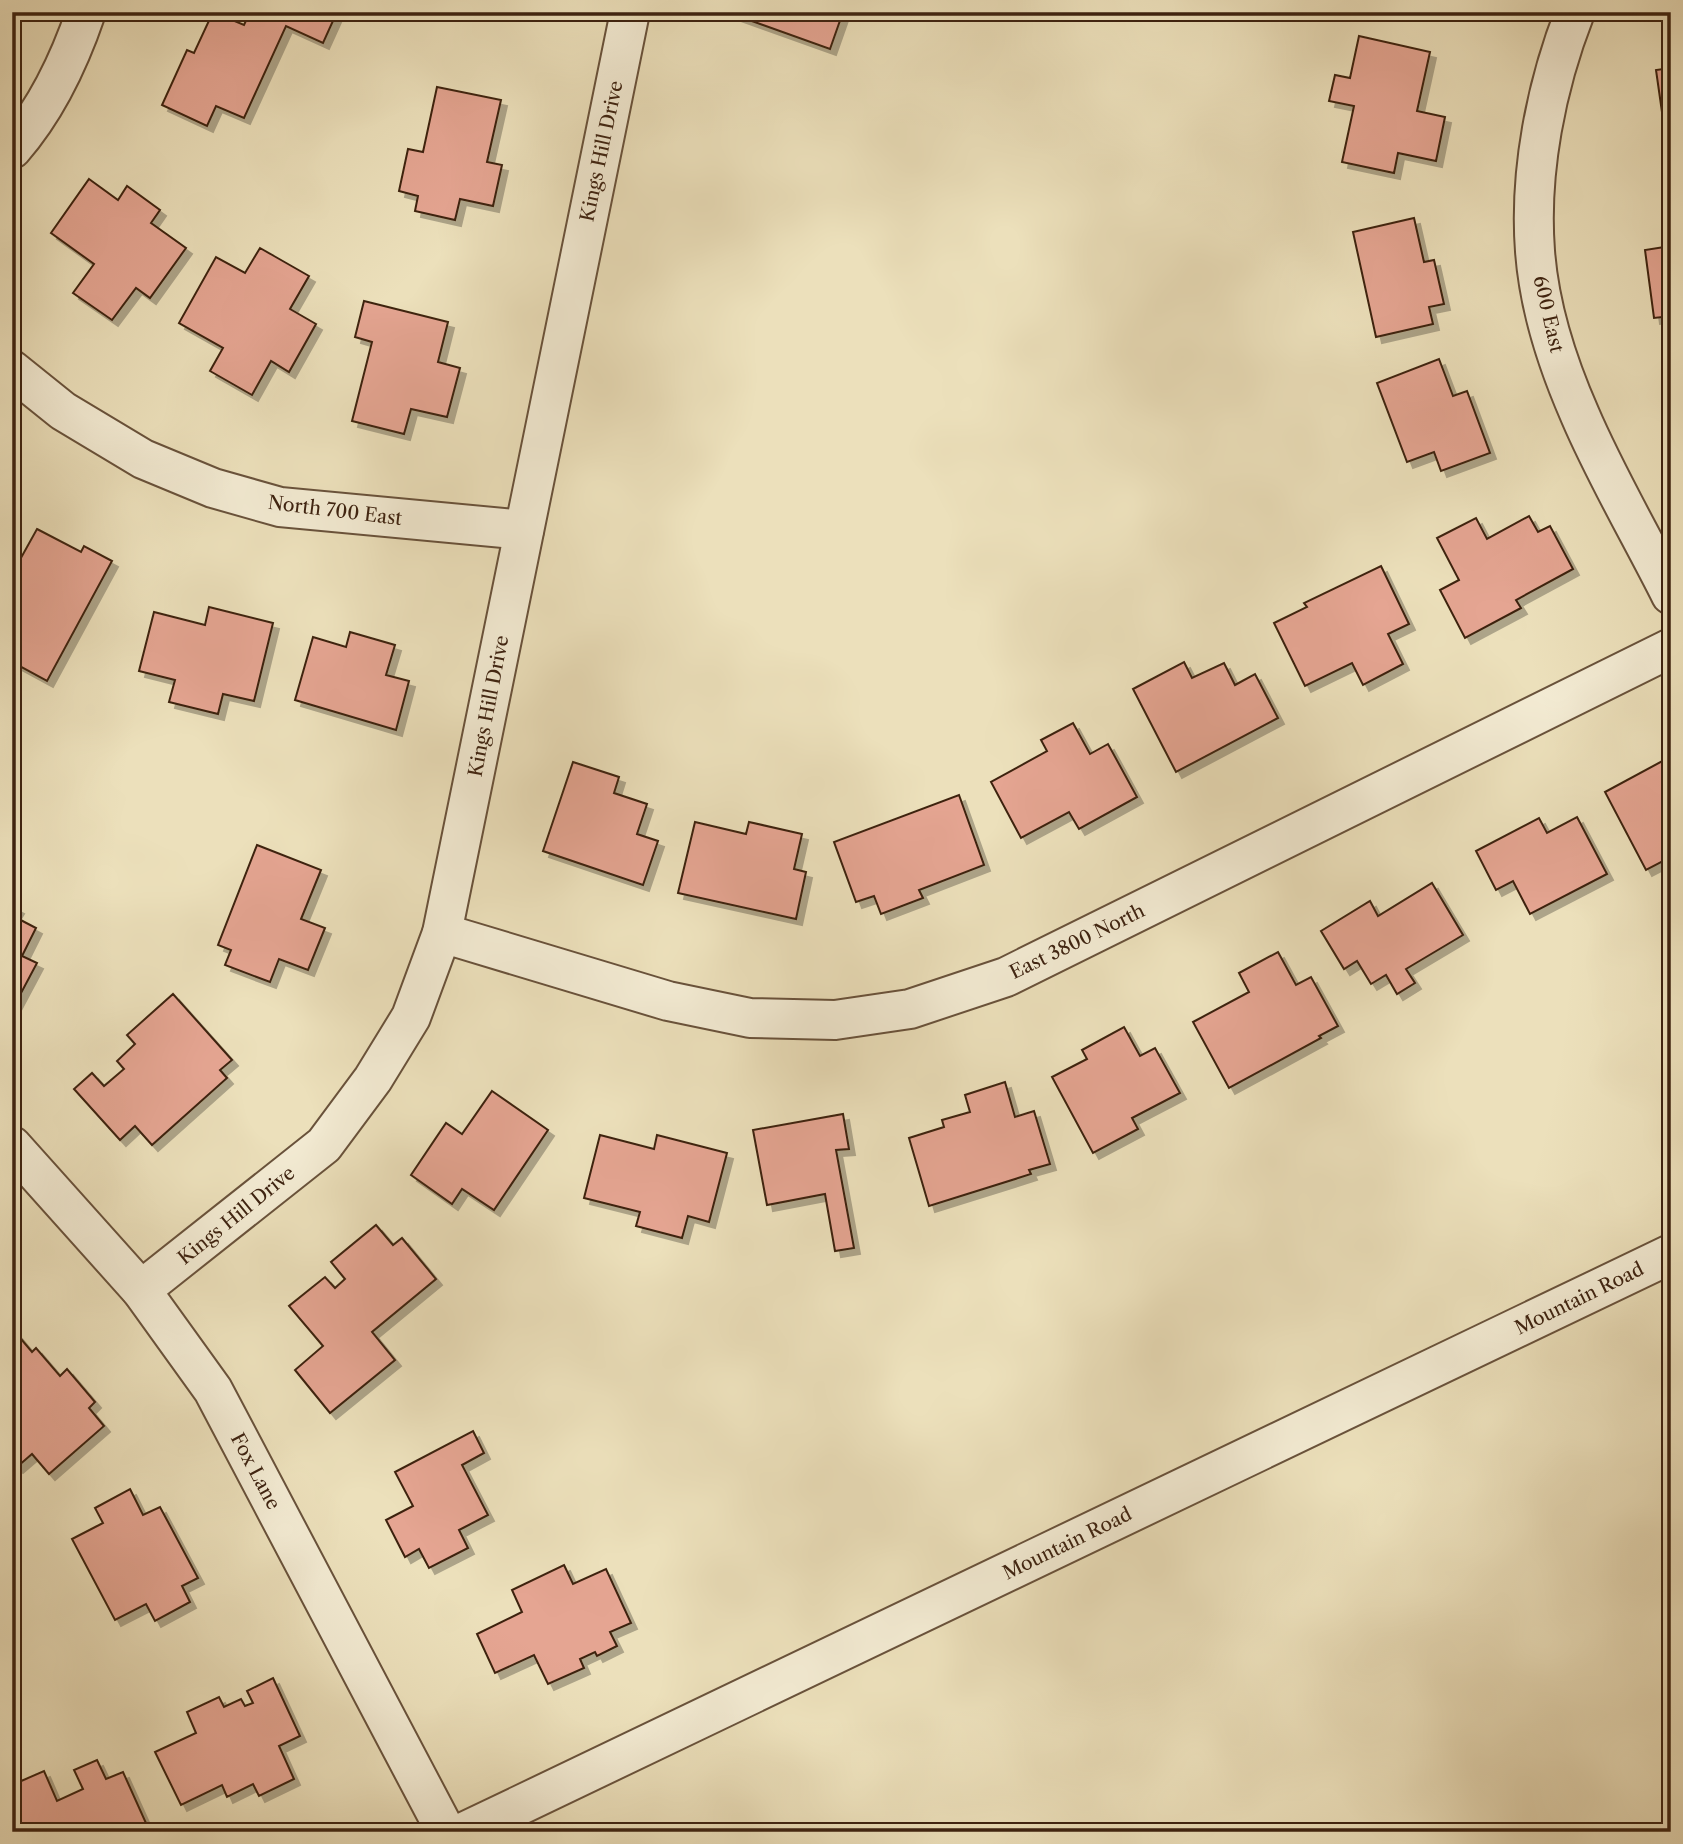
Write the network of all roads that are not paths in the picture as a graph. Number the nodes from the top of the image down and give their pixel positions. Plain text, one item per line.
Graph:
1 (86, 12) edge
2 (630, 12) edge
3 (1575, 12) edge
4 (12, 149) edge
5 (12, 370) edge
6 (524, 530) junction
7 (1671, 595) edge
8 (1671, 648) edge
9 (442, 933) junction
10 (12, 1146) edge
11 (1671, 1254) edge
12 (141, 1290) junction
13 (446, 1832) edge
14 (464, 1832) edge

1 - 4 street
2 - 6 street, Kings Hill Drive
3 - 7 street, 600 East
5 - 6 street, North 700 East
6 - 9 street, Kings Hill Drive
8 - 9 street, East 3800 North
9 - 12 street, Kings Hill Drive
10 - 12 street, Fox Lane
11 - 14 street, Mountain Road
12 - 13 street, Fox Lane

